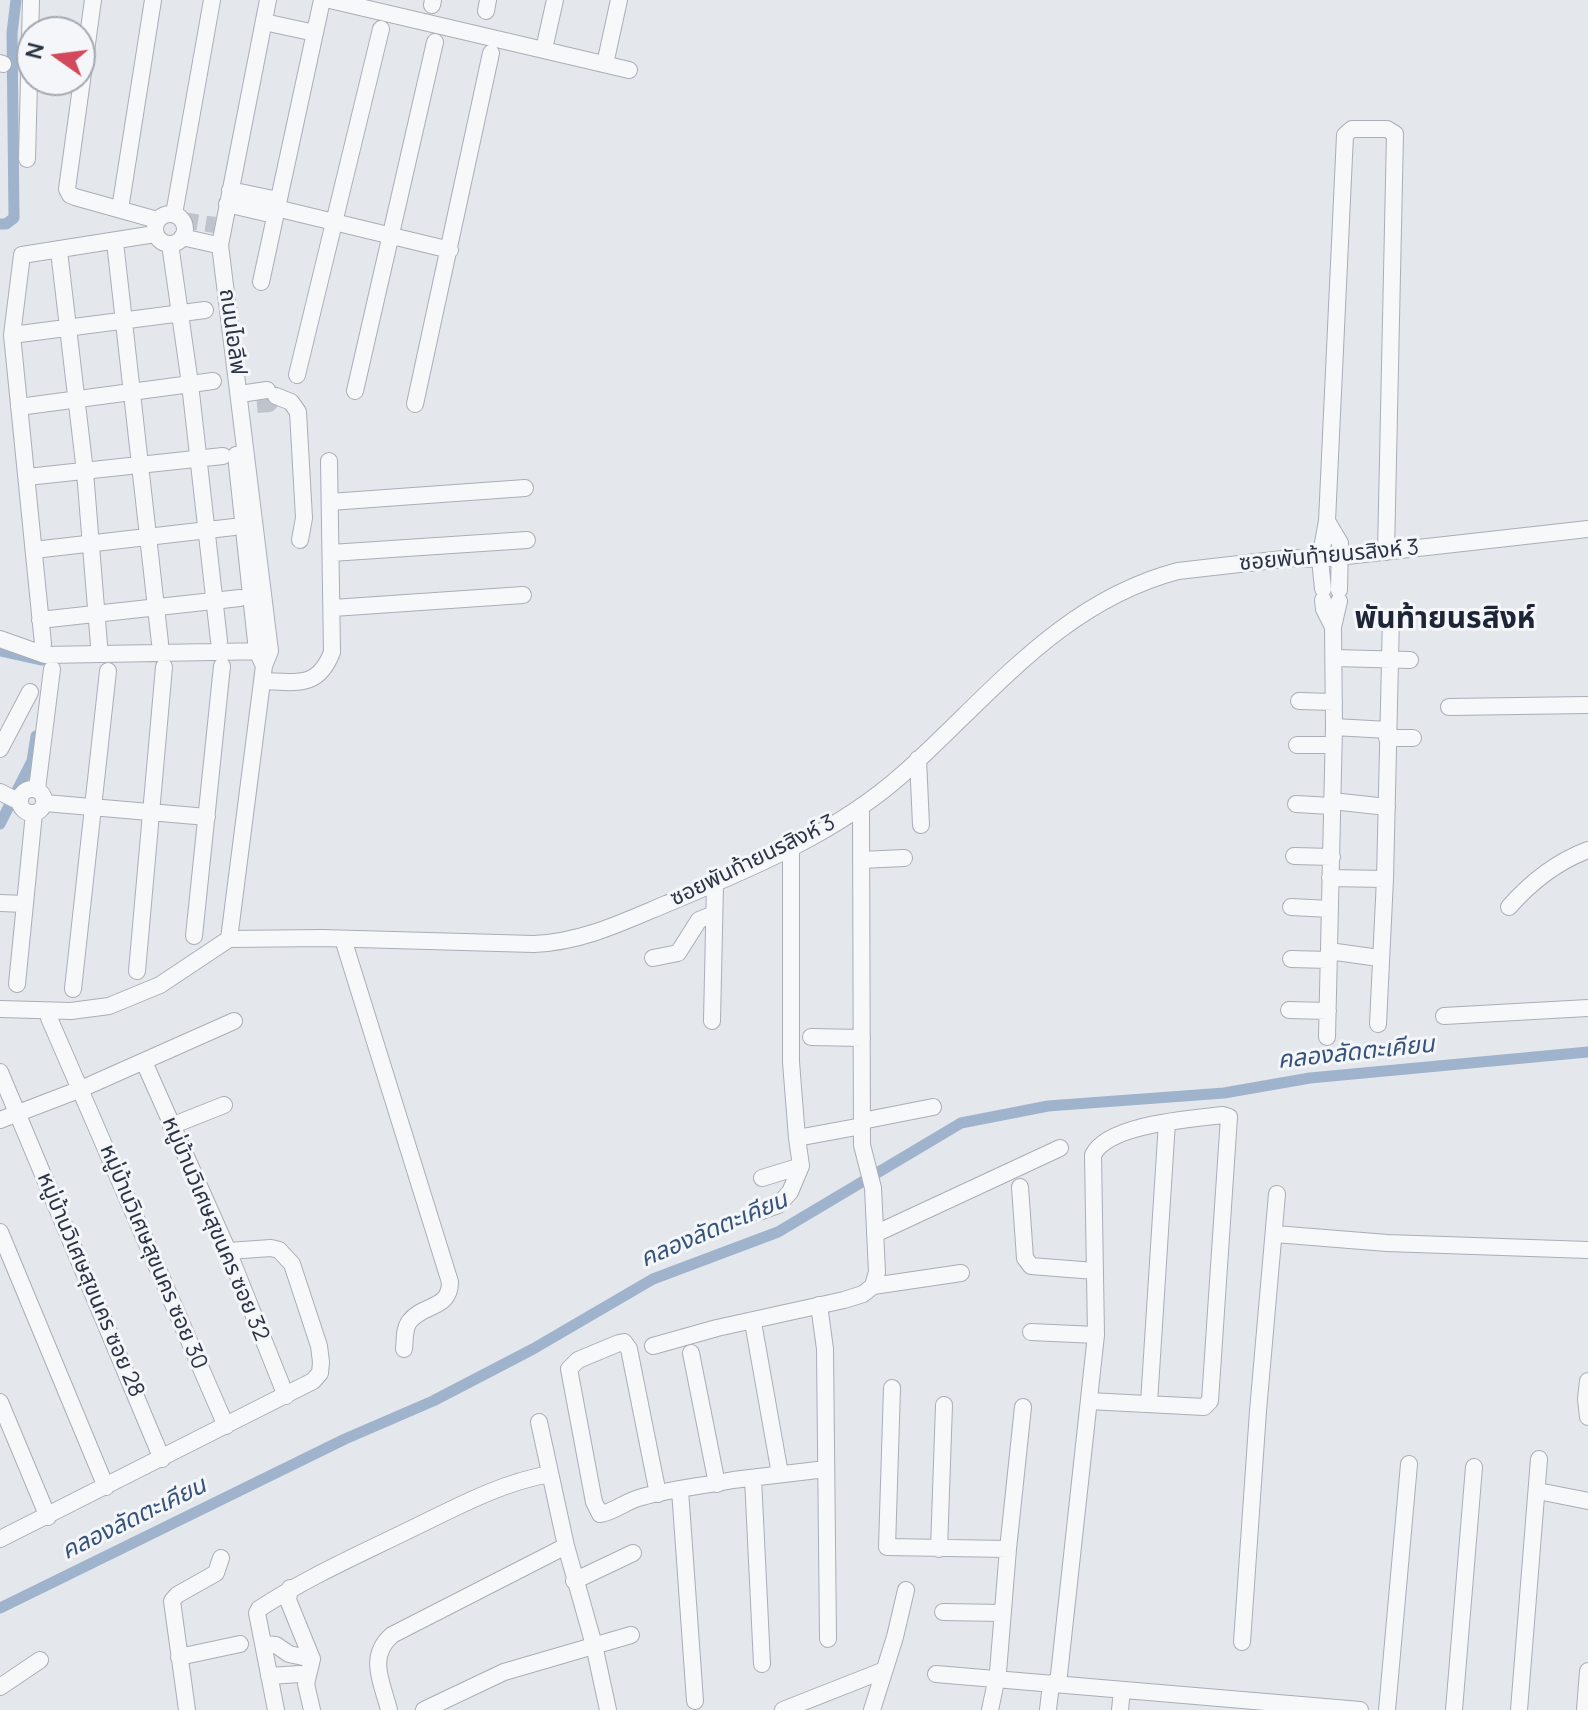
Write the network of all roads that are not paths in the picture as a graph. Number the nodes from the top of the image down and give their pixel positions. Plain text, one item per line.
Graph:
1 (31, 0) edge
2 (93, 0) edge
3 (153, 0) edge
4 (212, 0) edge
5 (259, 0) edge
6 (268, 0) edge
7 (322, 0) edge
8 (330, 0) edge
9 (555, 0) edge
10 (619, 0) edge
11 (264, 22) junction
12 (381, 29) dead end
13 (315, 33) junction
14 (435, 42) dead end
15 (544, 49) junction
16 (491, 53) dead end
17 (605, 64) junction
18 (629, 70) dead end
19 (27, 159) dead end
20 (228, 197) junction
21 (276, 208) junction
22 (120, 209) junction
23 (174, 214) junction
24 (333, 222) junction
25 (156, 227) junction
26 (391, 236) junction
27 (176, 241) junction
28 (115, 242) junction
29 (213, 244) junction
30 (450, 250) junction
31 (59, 251) junction
32 (261, 282) dead end
33 (205, 310) dead end
34 (181, 314) junction
35 (125, 321) junction
36 (69, 329) junction
37 (12, 335) junction
38 (297, 375) dead end
39 (213, 381) dead end
40 (190, 384) junction
41 (133, 391) junction
42 (355, 391) dead end
43 (77, 399) junction
44 (246, 402) junction
45 (415, 404) dead end
46 (19, 407) junction
47 (223, 456) dead end
48 (199, 459) junction
49 (329, 461) dead end
50 (141, 466) junction
51 (85, 472) junction
52 (27, 477) junction
53 (525, 488) dead end
54 (330, 502) junction
55 (1327, 521) junction
56 (234, 527) dead end
57 (1588, 529) edge
58 (208, 530) junction
59 (150, 537) junction
60 (300, 540) dead end
61 (527, 540) dead end
62 (91, 543) junction
63 (34, 550) junction
64 (1386, 552) junction
65 (331, 553) junction
66 (1340, 557) junction
67 (1320, 559) junction
68 (523, 595) dead end
69 (1331, 595) junction
70 (240, 598) dead end
71 (215, 600) junction
72 (156, 608) junction
73 (333, 608) junction
74 (97, 615) junction
75 (1391, 617) dead end
76 (40, 620) junction
77 (0, 639) edge
78 (219, 641) dead end
79 (160, 643) dead end
80 (43, 644) dead end
81 (99, 645) dead end
82 (1334, 658) junction
83 (1391, 659) junction
84 (1410, 660) dead end
85 (263, 662) junction
86 (222, 666) dead end
87 (164, 667) dead end
88 (52, 669) dead end
89 (108, 671) dead end
90 (30, 692) dead end
91 (1299, 701) dead end
92 (1334, 702) junction
93 (1588, 705) edge
94 (1449, 707) dead end
95 (1388, 734) junction
96 (1333, 736) junction
97 (1413, 738) dead end
98 (1297, 745) dead end
99 (0, 749) edge
100 (918, 759) junction
101 (0, 792) edge
102 (38, 802) junction
103 (1296, 804) dead end
104 (1331, 804) junction
105 (93, 807) junction
106 (1387, 807) junction
107 (861, 808) junction
108 (151, 812) junction
109 (207, 817) junction
110 (921, 825) dead end
111 (791, 847) junction
112 (1588, 850) edge
113 (1294, 856) dead end
114 (1332, 857) junction
115 (904, 858) dead end
116 (861, 860) junction
117 (1330, 878) junction
118 (1385, 879) junction
119 (715, 884) junction
120 (0, 903) edge
121 (25, 904) junction
122 (1291, 907) dead end
123 (1509, 907) dead end
124 (1330, 909) junction
125 (714, 914) junction
126 (194, 936) dead end
127 (229, 939) junction
128 (343, 939) junction
129 (1329, 956) junction
130 (653, 958) dead end
131 (1379, 958) junction
132 (1291, 959) dead end
133 (137, 971) dead end
134 (17, 984) dead end
135 (73, 989) dead end
136 (1588, 1008) edge
137 (0, 1009) edge
138 (1289, 1010) dead end
139 (1328, 1011) junction
140 (1444, 1016) dead end
141 (49, 1018) dead end
142 (234, 1021) dead end
143 (712, 1021) dead end
144 (1378, 1024) dead end
145 (811, 1037) dead end
146 (1327, 1037) dead end
147 (862, 1038) junction
148 (144, 1062) junction
149 (0, 1072) edge
150 (81, 1089) junction
151 (224, 1105) dead end
152 (933, 1107) dead end
153 (18, 1112) junction
154 (0, 1120) edge
155 (1167, 1122) junction
156 (862, 1124) junction
157 (171, 1126) junction
158 (797, 1138) junction
159 (1060, 1148) dead end
160 (801, 1166) junction
161 (762, 1178) dead end
162 (1020, 1187) dead end
163 (1277, 1194) dead end
164 (759, 1212) dead end
165 (0, 1232) edge
166 (875, 1234) junction
167 (1275, 1234) junction
168 (1588, 1250) edge
169 (228, 1251) junction
170 (1095, 1271) junction
171 (961, 1273) dead end
172 (873, 1286) junction
173 (819, 1305) junction
174 (754, 1328) dead end
175 (1031, 1332) dead end
176 (1096, 1335) junction
177 (653, 1346) dead end
178 (404, 1349) dead end
179 (691, 1353) dead end
180 (1588, 1381) edge
181 (892, 1388) dead end
182 (286, 1396) junction
183 (1089, 1401) junction
184 (0, 1402) edge
185 (1149, 1403) junction
186 (944, 1405) dead end
187 (1023, 1407) dead end
188 (1588, 1417) edge
189 (539, 1422) dead end
190 (226, 1426) junction
191 (162, 1459) junction
192 (1539, 1459) dead end
193 (1409, 1464) dead end
194 (1474, 1467) dead end
195 (826, 1469) junction
196 (550, 1474) junction
197 (780, 1474) junction
198 (753, 1478) junction
199 (717, 1484) junction
200 (106, 1487) junction
201 (680, 1490) junction
202 (1538, 1491) junction
203 (658, 1494) junction
204 (1588, 1501) edge
205 (48, 1517) junction
206 (0, 1539) edge
207 (566, 1546) junction
208 (939, 1549) junction
209 (1008, 1549) junction
210 (633, 1553) dead end
211 (221, 1558) dead end
212 (574, 1581) junction
213 (290, 1588) junction
214 (906, 1590) dead end
215 (943, 1612) dead end
216 (1002, 1613) junction
217 (631, 1635) dead end
218 (828, 1639) dead end
219 (1242, 1642) dead end
220 (240, 1644) dead end
221 (263, 1644) junction
222 (594, 1645) junction
223 (179, 1657) junction
224 (312, 1659) junction
225 (40, 1660) dead end
226 (762, 1664) dead end
227 (882, 1671) junction
228 (1588, 1671) edge
229 (936, 1674) dead end
230 (269, 1676) junction
231 (307, 1677) junction
232 (996, 1679) junction
233 (1054, 1684) junction
234 (0, 1687) edge
235 (1122, 1690) junction
236 (695, 1701) dead end
237 (1183, 1703) edge
238 (1245, 1706) edge
239 (1308, 1708) edge
240 (187, 1710) edge
241 (276, 1710) edge
242 (312, 1710) edge
243 (389, 1710) edge
244 (424, 1710) edge
245 (608, 1710) edge
246 (783, 1710) edge
247 (872, 1710) edge
248 (990, 1710) edge
249 (1048, 1710) edge
250 (1120, 1710) edge
251 (1360, 1710) edge
252 (1387, 1710) edge
253 (1454, 1710) edge
254 (1519, 1710) edge
255 (1585, 1710) edge

1 - 19 street
2 - 22 street
3 - 22 street
4 - 23 street
5 - 29 street, ถนนไอลีฟ
6 - 11 street, ถนนไอลีฟ
7 - 13 street
8 - 15 street
9 - 15 street
10 - 17 street
11 - 13 street
11 - 20 street, ถนนไอลีฟ
12 - 24 street
13 - 21 street
14 - 26 street
15 - 17 street
16 - 30 street
17 - 18 street
20 - 21 street
20 - 44 street, ถนนไอลีฟ
21 - 24 street
21 - 32 street
22 - 25 street
23 - 25 street
23 - 27 street
24 - 26 street
24 - 38 street
25 - 27 street
25 - 28 street
26 - 30 street
26 - 42 street
27 - 29 street
27 - 34 street
28 - 31 street
28 - 35 street
29 - 85 street, ถนนไอลีฟ
30 - 45 street
31 - 36 street
31 - 37 street
33 - 34 street
34 - 35 street
34 - 40 street
35 - 36 street
35 - 41 street
36 - 37 street
36 - 43 street
37 - 46 street
39 - 40 street
40 - 41 street
40 - 48 street
41 - 43 street
41 - 50 street
43 - 46 street
43 - 51 street
44 - 60 street
44 - 85 street, ถนนไอลีฟ
46 - 52 street
47 - 48 street
48 - 50 street
48 - 58 street
49 - 54 street
50 - 51 street
50 - 59 street
51 - 52 street
51 - 62 street
52 - 63 street
53 - 54 street
54 - 65 street
55 - 64 street
55 - 66 street
55 - 67 street
56 - 58 street
57 - 64 street, ซอยพันท้ายนรสิงห์ 3
58 - 59 street
58 - 71 street
59 - 62 street
59 - 72 street
61 - 65 street
62 - 63 street
62 - 74 street
63 - 76 street
64 - 66 street, ซอยพันท้ายนรสิงห์ 3
65 - 73 street
66 - 67 street, ซอยพันท้ายนรสิงห์ 3
66 - 69 street
67 - 69 street
67 - 100 street, ซอยพันท้ายนรสิงห์ 3
68 - 73 street
69 - 82 street
70 - 71 street
71 - 72 street
71 - 78 street
72 - 74 street
72 - 79 street
73 - 85 street
74 - 76 street
74 - 81 street
75 - 83 street
76 - 80 street
77 - 85 street
82 - 83 street
82 - 92 street
83 - 84 street
83 - 95 street
85 - 127 street, ถนนไอลีฟ
86 - 109 street
87 - 108 street
88 - 102 street
89 - 105 street
90 - 99 street
91 - 92 street
92 - 96 street
93 - 94 street
95 - 96 street
95 - 97 street
95 - 106 street
96 - 98 street
96 - 104 street
100 - 107 street, ซอยพันท้ายนรสิงห์ 3
100 - 110 street
101 - 102 street
102 - 105 street
102 - 121 street
103 - 104 street
104 - 106 street
104 - 114 street
105 - 108 street
105 - 135 street
106 - 118 street
107 - 111 street, ซอยพันท้ายนรสิงห์ 3
107 - 116 street
108 - 109 street
108 - 133 street
109 - 126 street
111 - 119 street, ซอยพันท้ายนรสิงห์ 3
111 - 158 street
112 - 123 street
113 - 114 street
114 - 117 street
115 - 116 street
116 - 147 street
117 - 118 street
117 - 124 street
118 - 131 street
119 - 125 street
119 - 128 street, ซอยพันท้ายนรสิงห์ 3
120 - 121 street
121 - 134 street
122 - 124 street
124 - 129 street
125 - 130 street
125 - 143 street
127 - 128 street, ซอยพันท้ายนรสิงห์ 3
127 - 137 street
128 - 178 street
129 - 131 street
129 - 132 street
129 - 139 street
131 - 144 street
136 - 140 street
138 - 139 street
139 - 146 street
141 - 150 street, หมู่บ้านวิเศษสุขนคร ซอย 30
142 - 148 street
145 - 147 street
147 - 156 street
148 - 150 street
148 - 157 street, หมู่บ้านวิเศษสุขนคร ซอย 32
149 - 153 street, หมู่บ้านวิเศษสุขนคร ซอย 28
150 - 153 street
150 - 190 street, หมู่บ้านวิเศษสุขนคร ซอย 30
151 - 157 street
152 - 156 street
153 - 154 street
153 - 191 street, หมู่บ้านวิเศษสุขนคร ซอย 28
155 - 170 street
155 - 185 street
155 - 185 street
156 - 158 street
156 - 166 street
157 - 169 street, หมู่บ้านวิเศษสุขนคร ซอย 32
158 - 160 street
159 - 166 street
160 - 161 street
160 - 164 street
162 - 170 street
163 - 167 street
165 - 200 street
166 - 172 street
167 - 168 street
167 - 219 street
169 - 182 street, หมู่บ้านวิเศษสุขนคร ซอย 32
169 - 182 street
170 - 176 street
171 - 172 street
172 - 173 street
173 - 177 street
173 - 195 street
174 - 197 street
175 - 176 street
176 - 183 street
179 - 199 street
180 - 188 street
181 - 208 street
182 - 190 street
183 - 185 street
183 - 233 street
184 - 205 street
186 - 208 street
187 - 209 street
189 - 196 street
190 - 191 street
191 - 200 street
192 - 202 street
193 - 252 street
194 - 253 street
195 - 197 street
195 - 218 street
196 - 207 street
196 - 213 street
197 - 198 street
198 - 199 street
198 - 226 street
199 - 201 street
200 - 205 street
201 - 203 street
201 - 236 street
202 - 204 street
202 - 254 street
203 - 203 street
205 - 206 street
207 - 212 street
207 - 243 street
208 - 209 street
209 - 216 street
210 - 212 street
211 - 223 street
212 - 222 street
213 - 221 street
213 - 224 street
214 - 227 street
215 - 216 street
216 - 232 street
217 - 222 street
220 - 223 street
221 - 224 street
221 - 230 street
222 - 244 street
222 - 245 street
223 - 240 street
224 - 231 street
225 - 234 street
227 - 246 street
227 - 247 street
228 - 255 street
229 - 232 street
230 - 231 street
230 - 241 street
231 - 242 street
232 - 233 street
232 - 248 street
233 - 235 street
233 - 249 street
235 - 237 street
235 - 250 street
237 - 238 street
238 - 239 street
239 - 251 street

